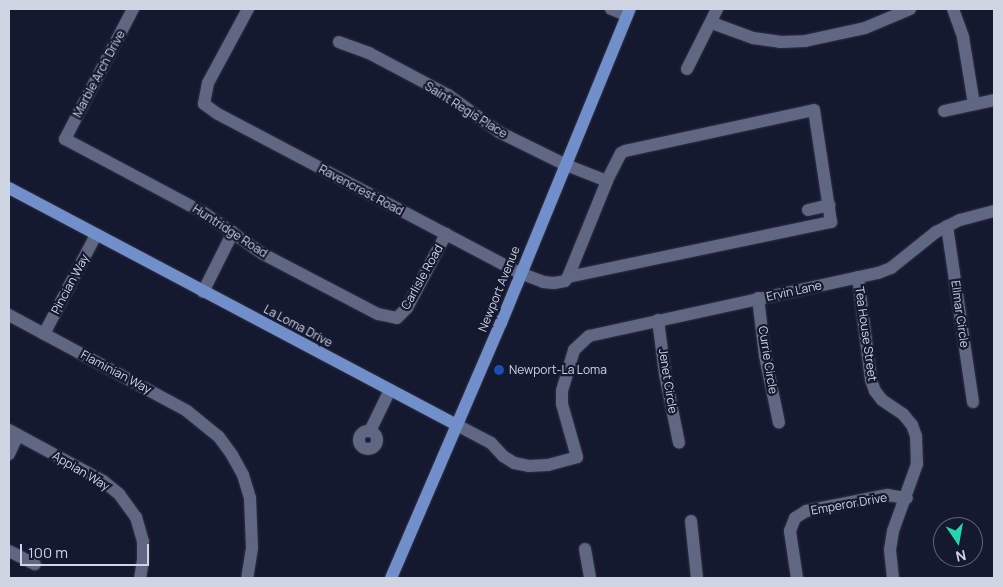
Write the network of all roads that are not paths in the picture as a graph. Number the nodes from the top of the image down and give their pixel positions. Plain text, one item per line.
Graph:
1 (134, 9) edge
2 (248, 9) edge
3 (611, 9) edge
4 (718, 9) edge
5 (910, 9) edge
6 (953, 9) edge
7 (628, 12) edge
8 (712, 23) junction
9 (339, 42) dead end
10 (687, 69) dead end
11 (994, 100) edge
12 (974, 104) junction
13 (944, 111) dead end
14 (64, 140) joint
15 (566, 166) junction
16 (607, 181) junction
17 (9, 188) edge
18 (828, 205) junction
19 (808, 210) dead end
20 (994, 211) edge
21 (947, 226) junction
22 (233, 232) junction
23 (446, 234) junction
24 (96, 235) junction
25 (520, 273) junction
26 (568, 277) junction
27 (858, 277) junction
28 (203, 292) junction
29 (758, 298) junction
30 (9, 315) edge
31 (397, 318) joint
32 (658, 320) junction
33 (44, 334) junction
34 (390, 390) junction
35 (973, 402) dead end
36 (779, 423) dead end
37 (456, 424) junction
38 (370, 431) dead end
39 (14, 433) edge
40 (679, 443) dead end
41 (9, 454) edge
42 (577, 457) joint
43 (907, 498) junction
44 (691, 521) dead end
45 (585, 549) dead end
46 (9, 551) edge
47 (34, 564) dead end
48 (395, 577) edge
49 (140, 578) edge
50 (247, 578) edge
51 (590, 578) edge
52 (697, 578) edge
53 (797, 578) edge
54 (893, 578) edge

1 - 14 street, Marble Arch Drive
2 - 23 street, Ravencrest Road
3 - 7 street
4 - 8 street
5 - 8 street
6 - 12 street
7 - 15 main road, Newport Avenue
8 - 10 street
9 - 15 street, Saint Regis Place
11 - 12 street
12 - 13 street
14 - 22 street, Huntridge Road
15 - 16 street, Saint Regis Place
15 - 25 main road, Newport Avenue
16 - 18 street
16 - 26 street
17 - 24 main road, La Loma Drive
18 - 19 street
18 - 26 street, Ravencrest Road
20 - 21 street, Ervin Lane
21 - 27 street, Ervin Lane
21 - 35 street, Ellmar Circle
22 - 28 street
22 - 31 street, Huntridge Road
23 - 25 street, Ravencrest Road
23 - 31 street, Carlisle Road
24 - 28 main road, La Loma Drive
24 - 33 street, Pincian Way
25 - 26 street, Ravencrest Road
25 - 37 main road, Newport Avenue
27 - 29 street, Ervin Lane
27 - 43 street, Tea House Street
28 - 34 main road, La Loma Drive
29 - 32 street, Ervin Lane
29 - 36 street, Currie Circle
30 - 33 street, Flaminian Way
32 - 40 street, Jenet Circle
32 - 42 street, Ervin Lane
33 - 50 street, Flaminian Way
34 - 37 main road, La Loma Drive
34 - 38 street
37 - 42 street, La Loma Drive
37 - 48 main road, Newport Avenue
39 - 41 street
39 - 49 street, Appian Way
43 - 53 street, Emperor Drive
43 - 54 street, Tea House Street
44 - 52 street
45 - 51 street
46 - 47 street

